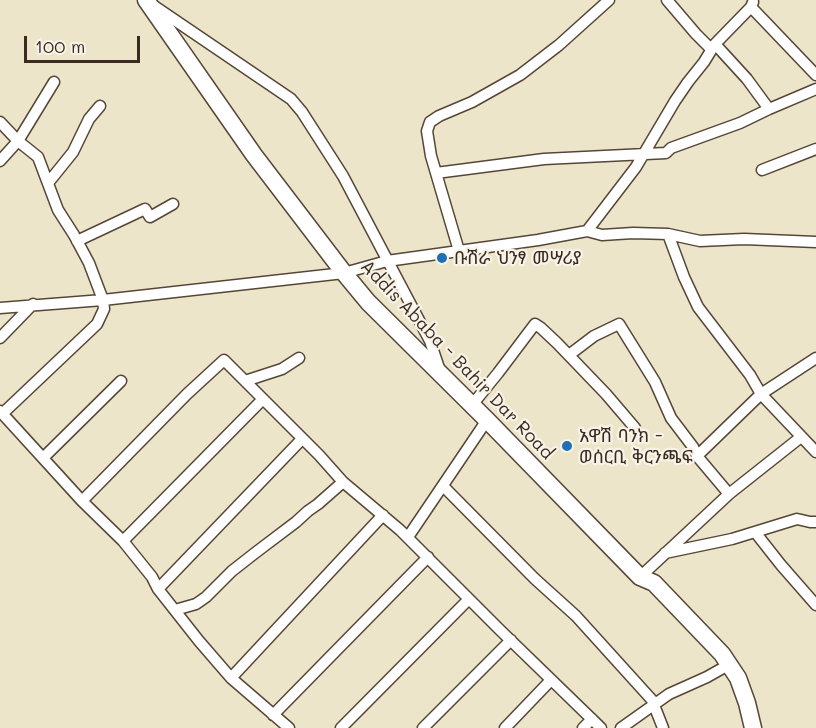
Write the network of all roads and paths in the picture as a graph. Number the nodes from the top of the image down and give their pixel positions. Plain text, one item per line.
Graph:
1 (609, 0) edge
2 (667, 0) edge
3 (146, 1) edge
4 (752, 3) edge
5 (713, 47) junction
6 (816, 75) edge
7 (54, 82) dead end
8 (816, 89) edge
9 (100, 106) dead end
10 (769, 109) junction
11 (0, 122) edge
12 (18, 141) junction
13 (816, 149) edge
14 (644, 155) junction
15 (0, 162) edge
16 (762, 170) dead end
17 (436, 173) junction
18 (48, 183) junction
19 (172, 204) dead end
20 (586, 231) junction
21 (668, 234) junction
22 (77, 241) junction
23 (816, 242) edge
24 (459, 250) junction
25 (387, 261) junction
26 (344, 273) junction
27 (103, 300) junction
28 (33, 304) junction
29 (0, 308) edge
30 (0, 338) edge
31 (569, 355) junction
32 (298, 358) dead end
33 (814, 363) edge
34 (441, 374) junction
35 (120, 381) dead end
36 (245, 381) junction
37 (760, 394) junction
38 (264, 399) junction
39 (472, 405) junction
40 (1, 412) edge
41 (487, 420) junction
42 (635, 428) dead end
43 (801, 437) junction
44 (302, 439) junction
45 (816, 452) edge
46 (697, 456) junction
47 (43, 458) junction
48 (343, 482) junction
49 (443, 486) junction
50 (729, 494) junction
51 (81, 501) junction
52 (383, 516) junction
53 (816, 522) edge
54 (755, 532) junction
55 (408, 537) junction
56 (123, 541) junction
57 (665, 553) junction
58 (428, 557) junction
59 (640, 577) junction
60 (158, 589) junction
61 (469, 599) junction
62 (816, 605) edge
63 (175, 610) junction
64 (511, 640) junction
65 (730, 664) junction
66 (231, 678) junction
67 (551, 680) junction
68 (653, 704) junction
69 (273, 715) junction
70 (592, 719) junction
71 (289, 728) edge
72 (341, 728) edge
73 (423, 728) edge
74 (505, 728) edge
75 (583, 728) edge
76 (601, 728) edge
77 (621, 728) edge
78 (663, 728) edge
79 (753, 728) edge

1 - 17 street
2 - 5 street
3 - 25 street
3 - 26 highway, Addis Ababa - Bahir Dar Road
4 - 5 street
4 - 6 street
5 - 10 street
5 - 14 street
7 - 12 street
8 - 10 street
9 - 18 street
10 - 14 street
11 - 12 street
12 - 15 street
12 - 18 street
13 - 16 street
14 - 17 street
14 - 20 street
17 - 24 street
18 - 22 street
19 - 22 street
20 - 21 street
20 - 24 street
21 - 23 street
21 - 37 street
22 - 27 street
24 - 25 street
25 - 26 street
25 - 34 street
26 - 27 street
26 - 34 highway, Addis Ababa - Bahir Dar Road
27 - 28 street
27 - 40 street
28 - 29 street
28 - 30 street
31 - 39 street
31 - 42 street
31 - 46 street
32 - 36 street
33 - 37 street
34 - 39 highway, Addis Ababa - Bahir Dar Road
35 - 47 street
36 - 38 street
36 - 51 street
37 - 43 street
37 - 46 street
38 - 44 street
38 - 56 street
39 - 41 highway, Addis Ababa - Bahir Dar Road
40 - 47 street
41 - 49 street
41 - 59 highway, Addis Ababa - Bahir Dar Road
43 - 45 street
43 - 50 street
44 - 48 street
44 - 60 street
46 - 50 street
47 - 51 street
48 - 52 street
48 - 63 street
49 - 55 street
49 - 68 street
50 - 57 street
51 - 56 street
52 - 55 street
52 - 66 street
53 - 54 street
54 - 57 street
54 - 62 street
55 - 58 street
56 - 60 street
57 - 59 street
58 - 61 street
58 - 69 street
59 - 65 highway, Addis Ababa - Bahir Dar Road
60 - 63 street
61 - 64 street
61 - 72 street
63 - 66 street
64 - 67 street
64 - 73 street
65 - 68 street
65 - 79 highway, Addis Ababa - Bahir Dar Road
66 - 69 street
67 - 70 street
67 - 74 street
68 - 77 street
68 - 78 street
69 - 71 street
70 - 75 street
70 - 76 street

